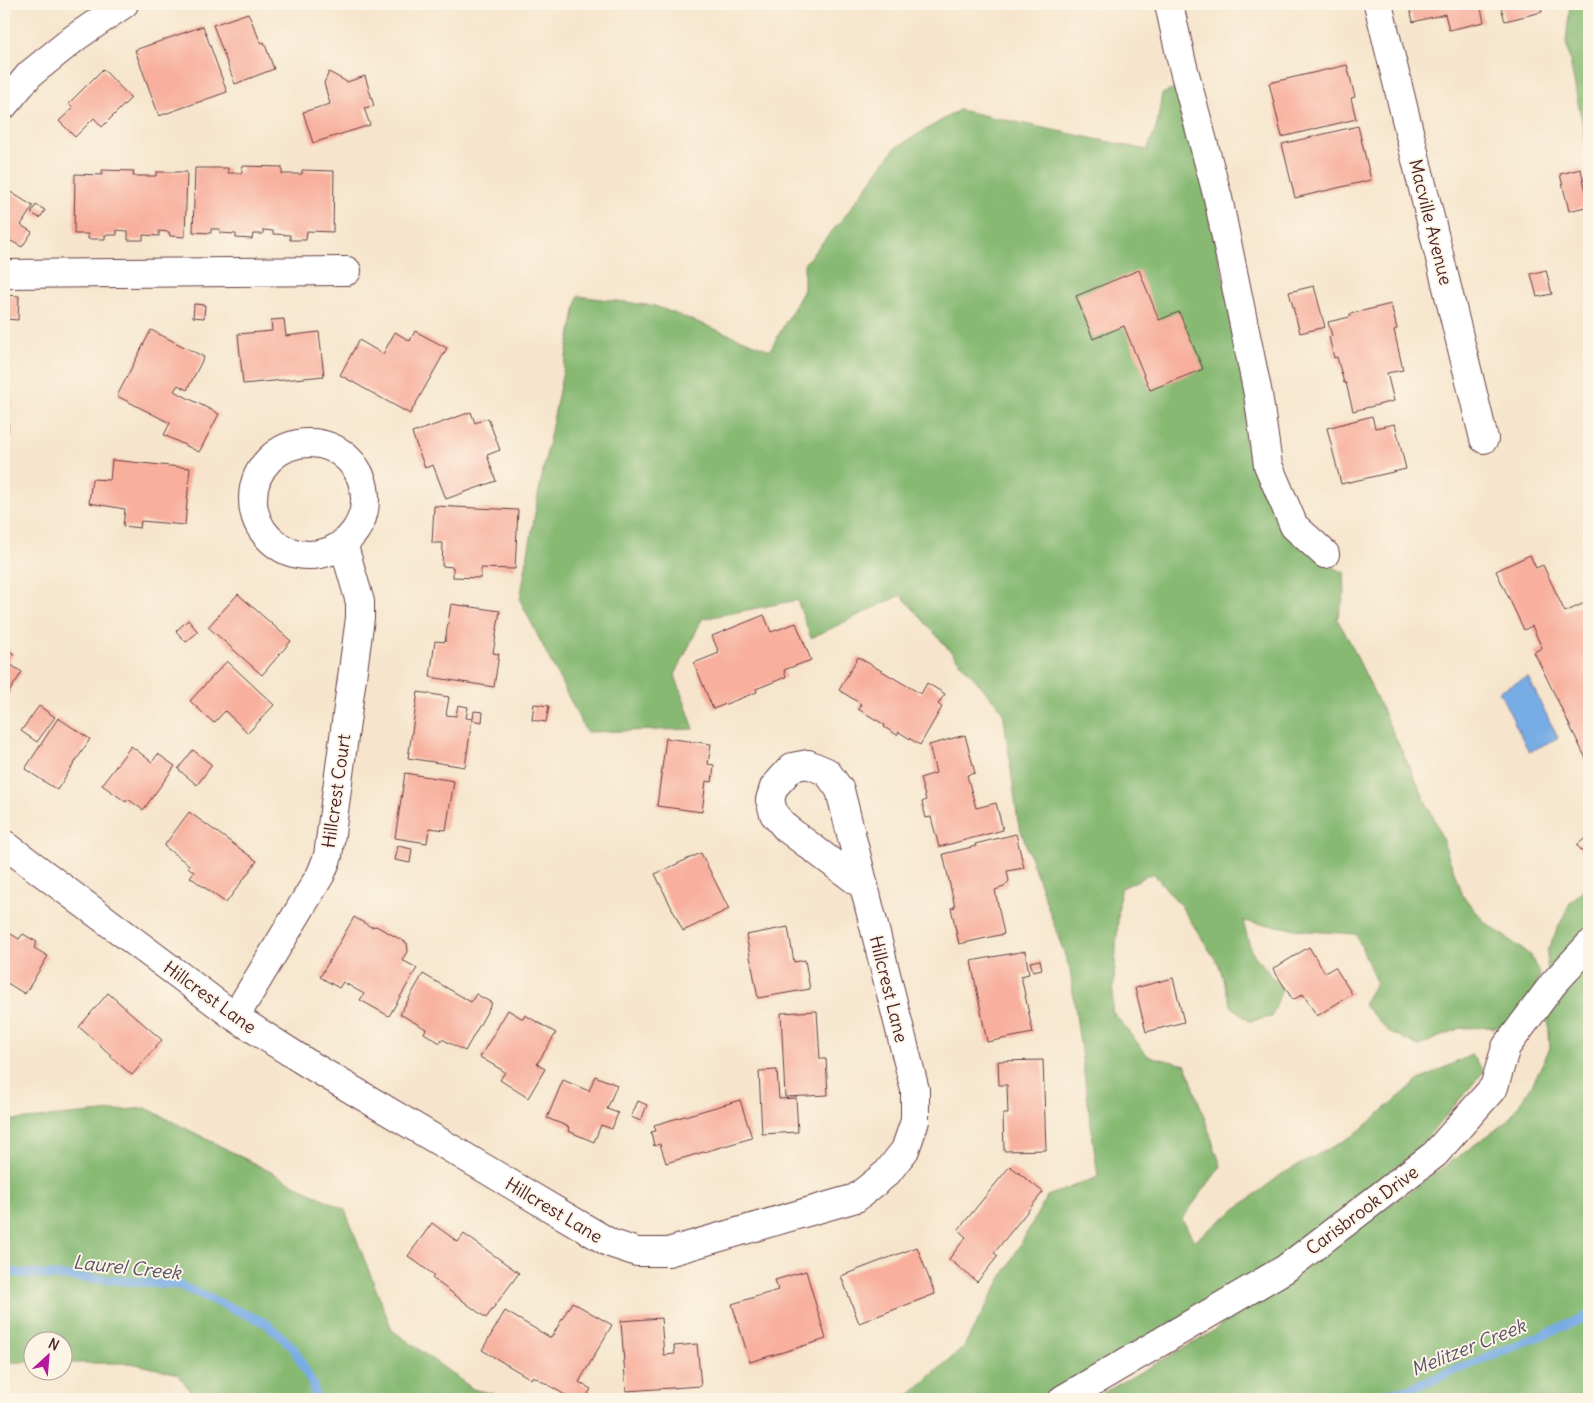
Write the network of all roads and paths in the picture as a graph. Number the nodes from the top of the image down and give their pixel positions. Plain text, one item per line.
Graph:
1 (124, 4) edge
2 (1169, 4) edge
3 (1378, 4) edge
4 (4, 105) edge
5 (347, 271) dead end
6 (4, 274) edge
7 (1484, 439) dead end
8 (343, 543) junction
9 (1325, 554) dead end
10 (4, 844) edge
11 (862, 885) dead end
12 (1589, 945) edge
13 (235, 1017) junction
14 (1063, 1399) edge

1 - 4 street
2 - 9 street
3 - 7 street, Macville Avenue
5 - 6 street
8 - 8 street
8 - 13 street, Hillcrest Court
10 - 13 street, Hillcrest Lane
11 - 13 street, Hillcrest Lane
12 - 14 street, Carisbrook Drive

